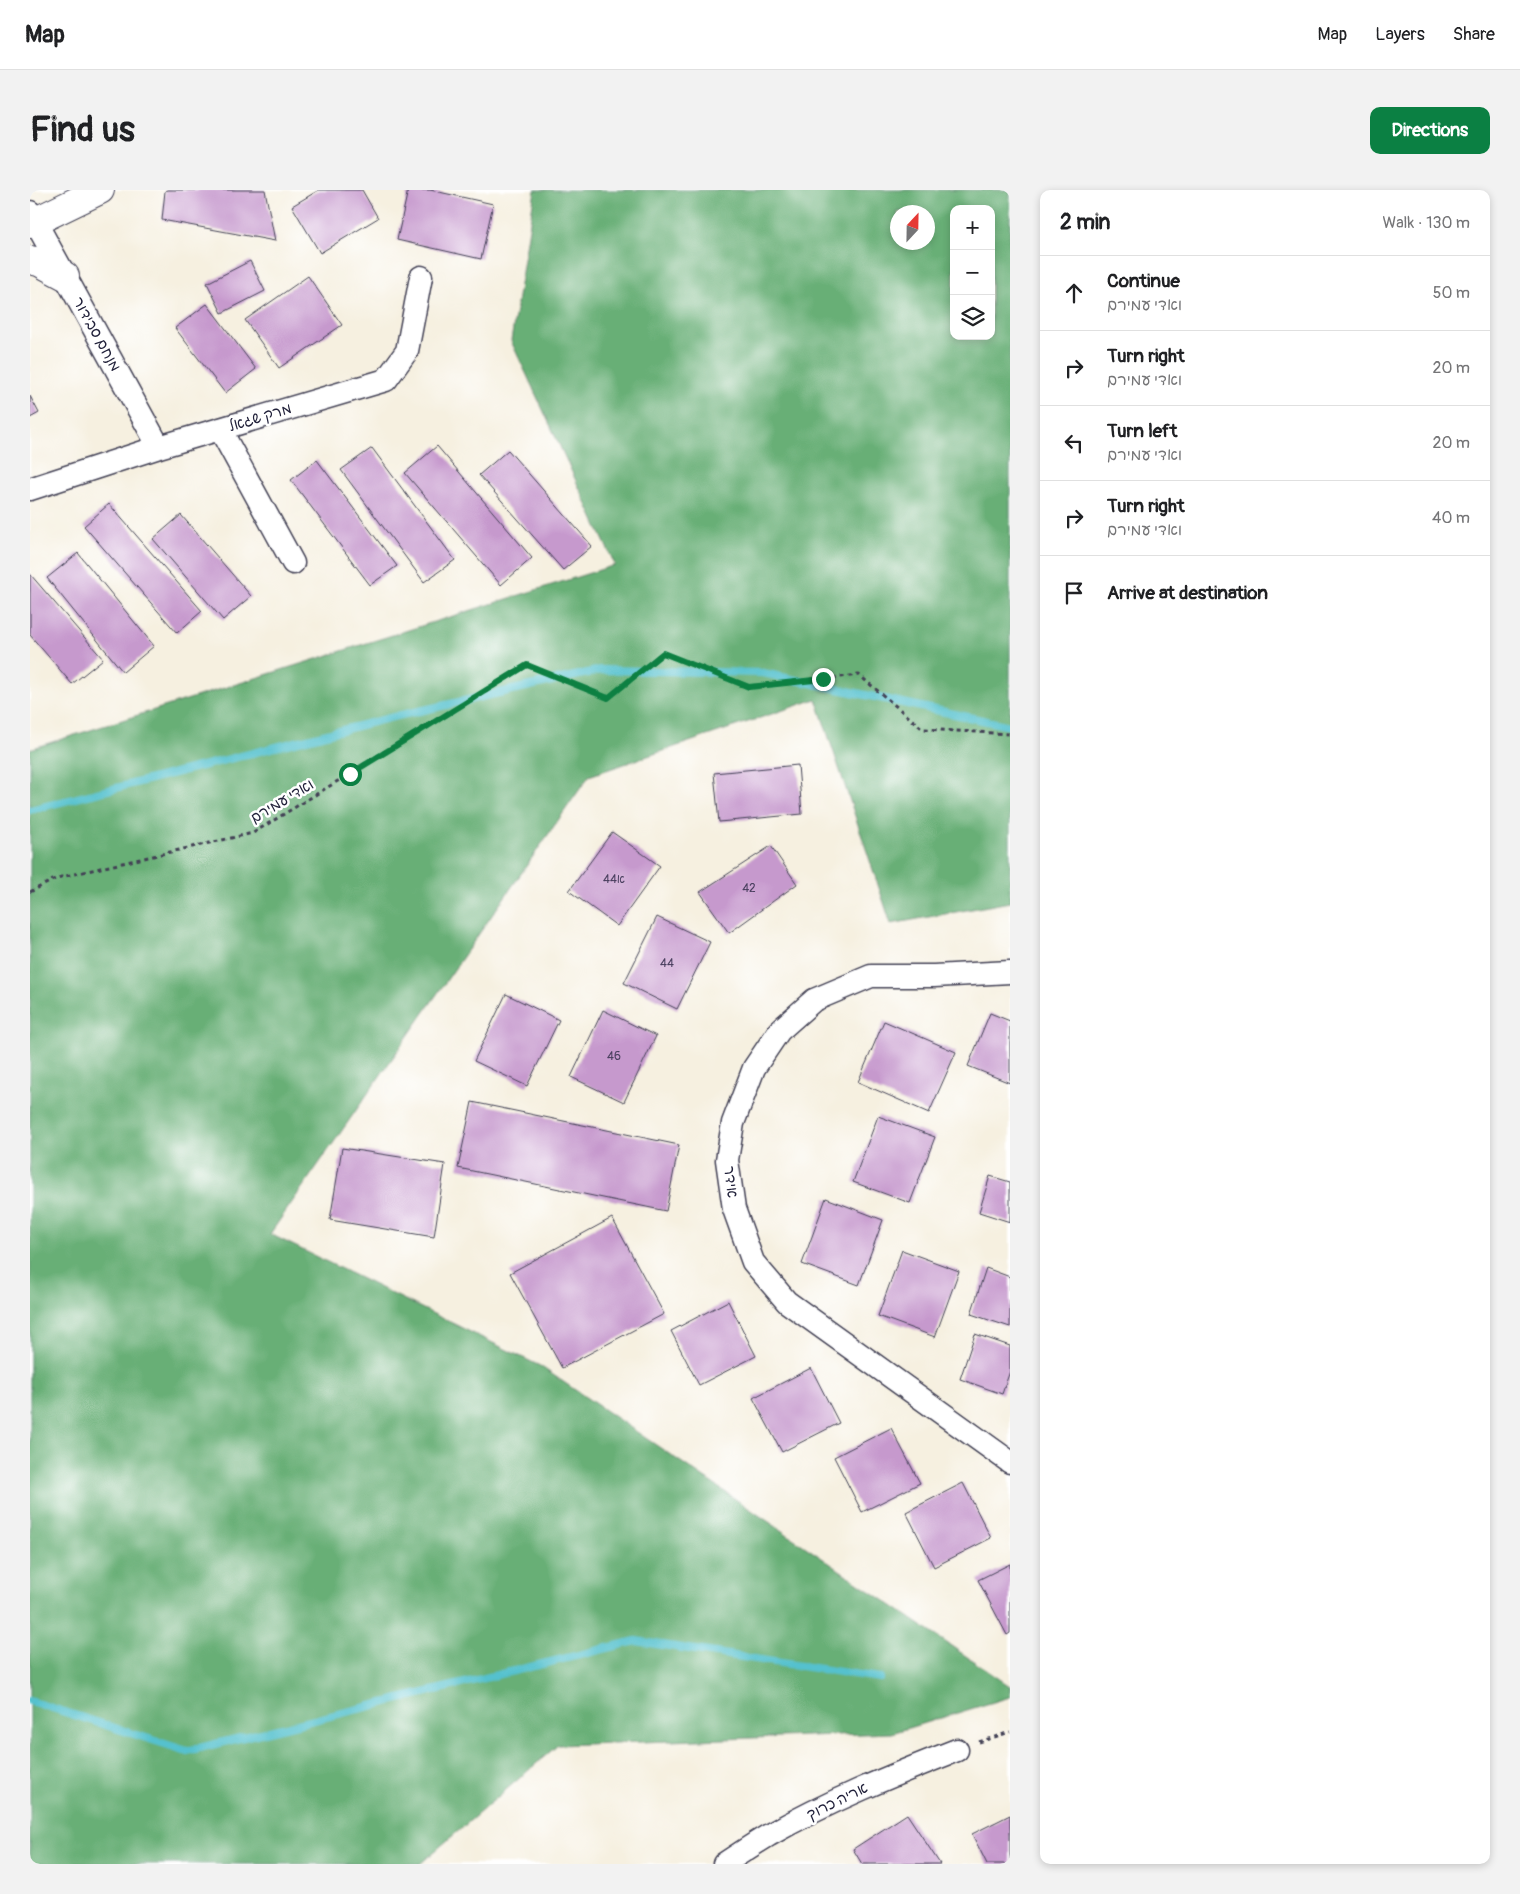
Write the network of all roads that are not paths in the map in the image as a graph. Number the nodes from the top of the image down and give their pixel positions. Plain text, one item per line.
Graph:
1 (100, 190) edge
2 (32, 219) edge
3 (30, 260) edge
4 (65, 276) junction
5 (421, 277) dead end
6 (220, 429) junction
7 (159, 448) junction
8 (30, 489) edge
9 (293, 563) dead end
10 (1010, 972) edge
11 (1010, 1462) edge
12 (957, 1750) road end
13 (724, 1864) edge

1 - 2 main road
2 - 4 street, מנחם סבידור
3 - 4 main road
4 - 7 street, מנחם סבידור
5 - 6 street, מרק שגאל
6 - 7 street, מרק שגאל
6 - 9 street
7 - 8 street, מרק שגאל
10 - 11 street, אידר
12 - 13 street, אריה כרוך

